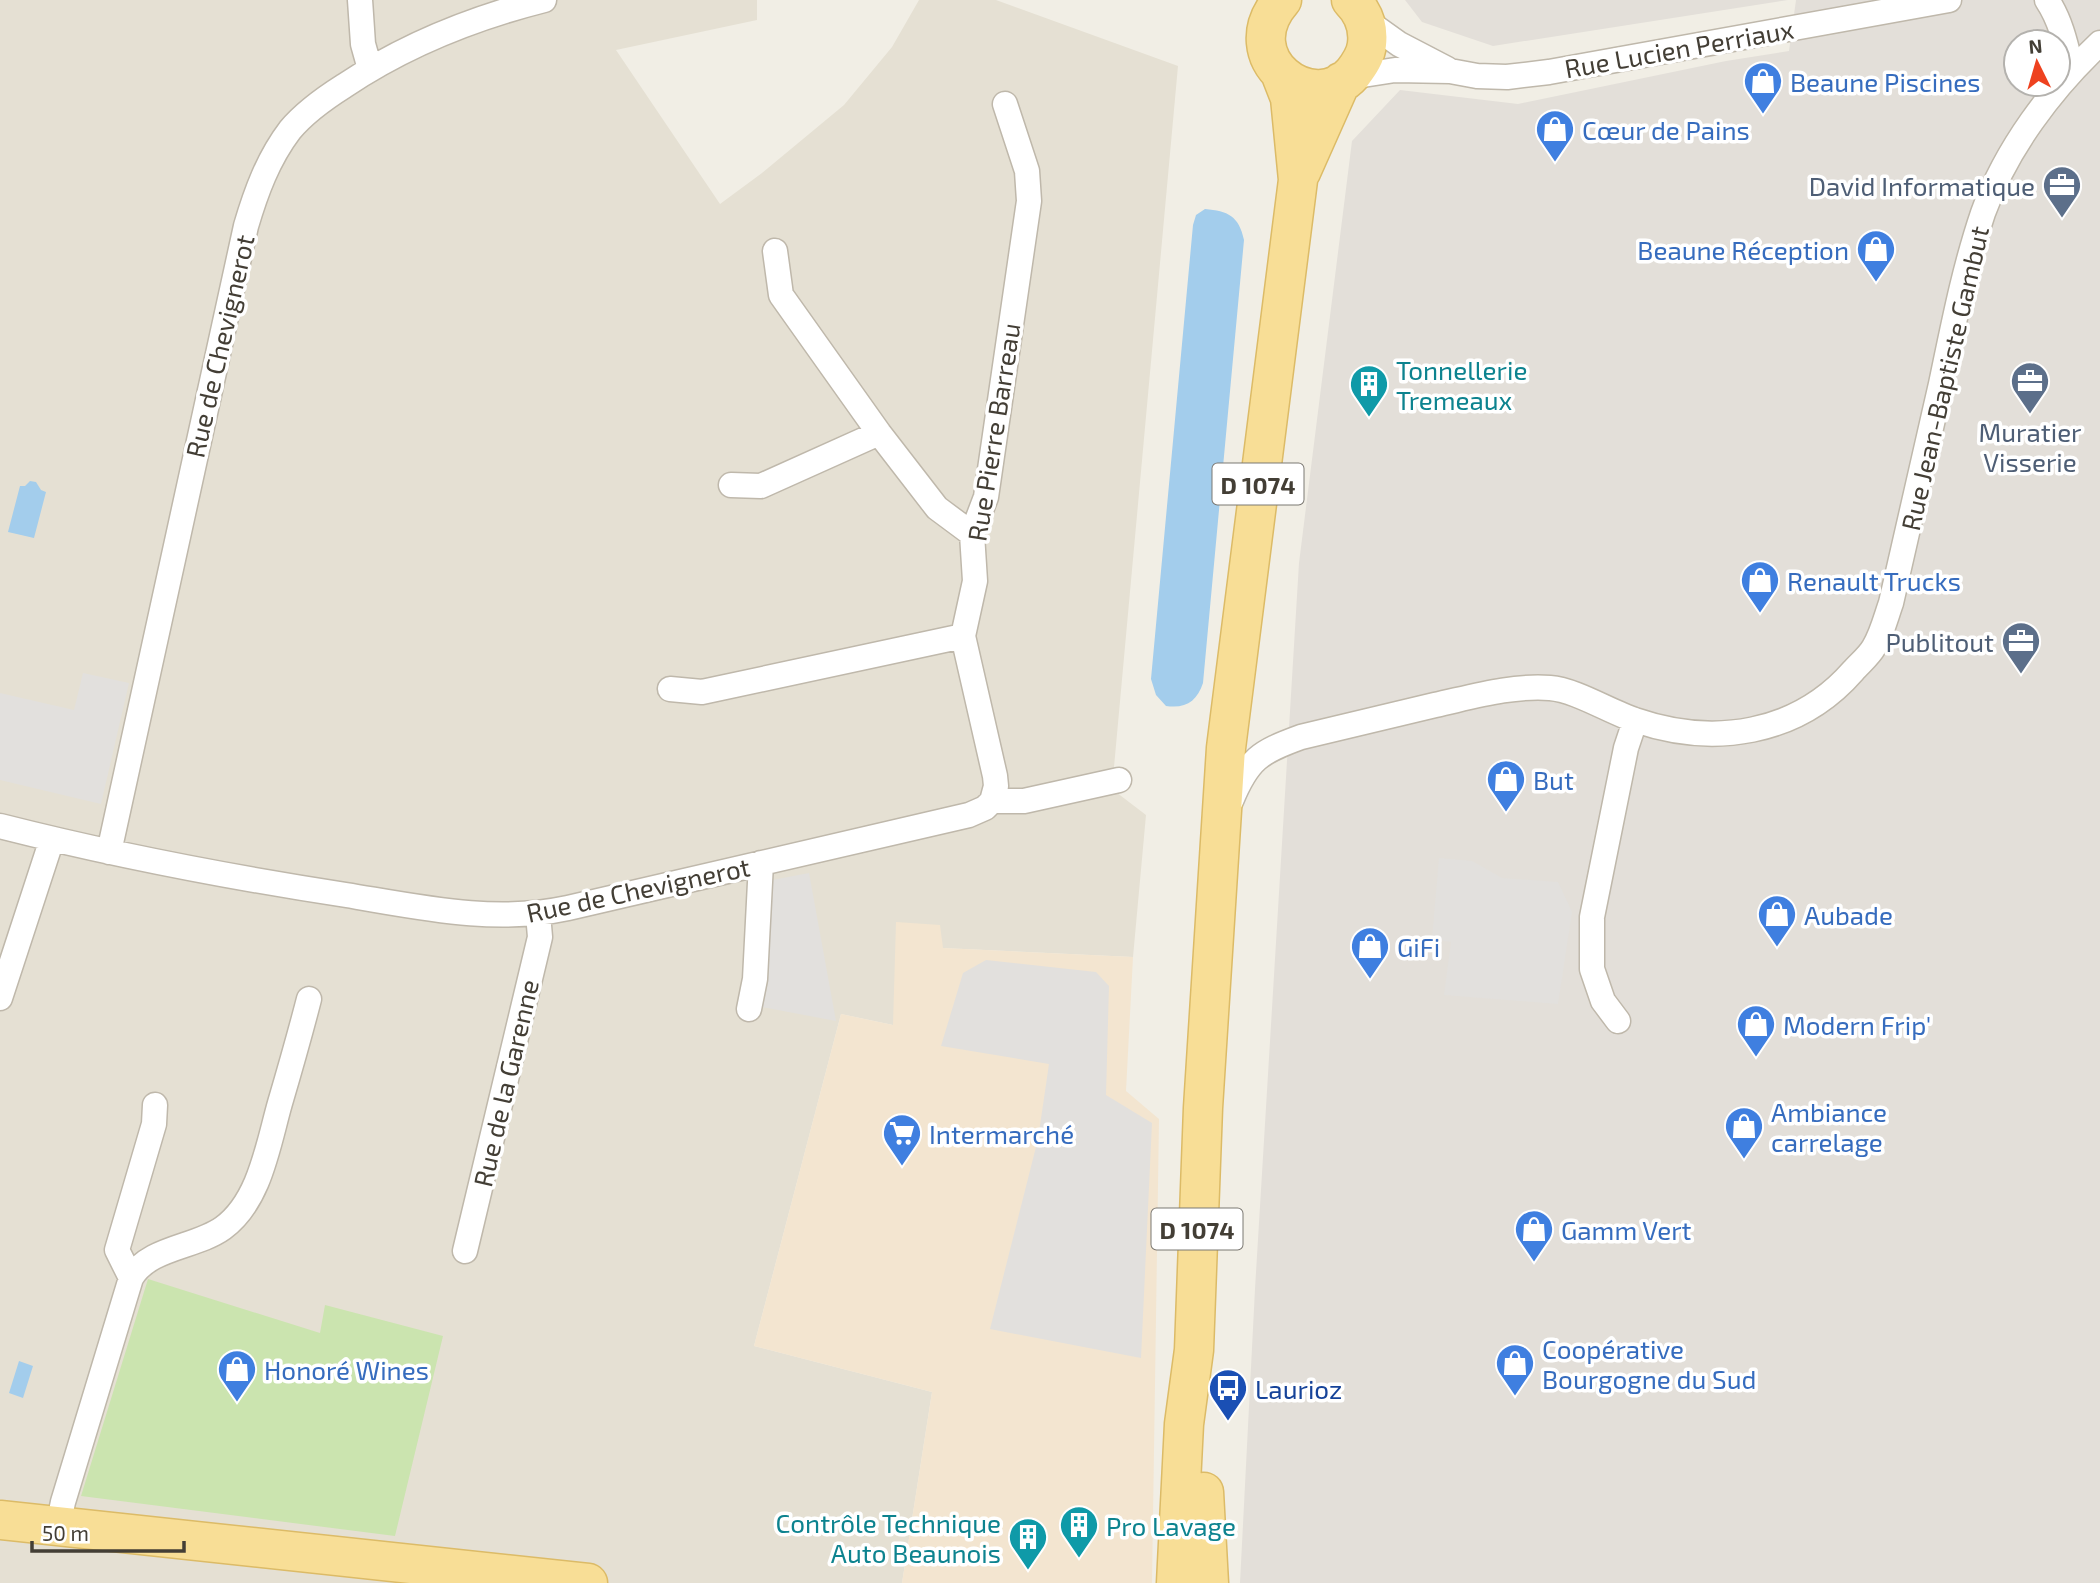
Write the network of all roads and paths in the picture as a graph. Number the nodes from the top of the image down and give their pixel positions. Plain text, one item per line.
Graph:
1 (360, 0) edge
2 (544, 0) edge
3 (1282, 0) edge
4 (1949, 0) edge
5 (2047, 0) edge
6 (1358, 10) edge
7 (2061, 28) edge
8 (2100, 43) edge
9 (370, 69) junction
10 (2072, 70) edge
11 (1450, 71) junction
12 (1281, 75) junction
13 (1346, 79) junction
14 (2051, 98) edge
15 (1004, 104) dead end
16 (1298, 180) junction
17 (775, 251) dead end
18 (879, 433) junction
19 (731, 485) dead end
20 (972, 534) junction
21 (963, 636) junction
22 (670, 689) dead end
23 (1636, 721) junction
24 (1119, 780) dead end
25 (992, 801) junction
26 (0, 826) edge
27 (1220, 830) junction
28 (52, 839) junction
29 (109, 852) junction
30 (761, 863) junction
31 (538, 914) junction
32 (0, 998) edge
33 (309, 999) dead end
34 (749, 1009) dead end
35 (1618, 1021) dead end
36 (155, 1105) dead end
37 (465, 1251) dead end
38 (131, 1278) junction
39 (1194, 1350) junction
40 (0, 1520) edge
41 (58, 1526) junction
42 (588, 1583) edge
43 (1176, 1583) edge
44 (1209, 1583) edge

1 - 9 street
2 - 9 street, Rue de Chevignerot
3 - 12 main road
4 - 11 street, Rue Lucien Perriaux
5 - 7 street
6 - 11 street, Rue Lucien Perriaux
6 - 13 main road
8 - 10 street, Rue Jean-Baptiste Gambut
9 - 29 street, Rue de Chevignerot
11 - 13 street, Rue Lucien Perriaux
12 - 13 main road
12 - 16 main road, D 1074
13 - 16 main road, D 1074
14 - 23 street, Rue Jean-Baptiste Gambut
15 - 20 street, Rue Pierre Barreau
16 - 27 main road, D 1074
17 - 18 street
18 - 19 street
18 - 20 street
20 - 21 street, Rue Pierre Barreau
21 - 22 street
21 - 25 street, Rue Pierre Barreau
23 - 27 street, Rue Jean-Baptiste Gambut
23 - 35 street
24 - 25 street, Rue de Chevignerot
25 - 30 street, Rue de Chevignerot
26 - 28 street, Rue de Chevignerot
27 - 39 main road, D 1074
28 - 29 street, Rue de Chevignerot
28 - 32 street
29 - 31 street, Rue de Chevignerot
30 - 31 street, Rue de Chevignerot
30 - 34 street
31 - 37 street, Rue de la Garenne
33 - 38 street
36 - 38 street
38 - 41 street
39 - 43 main road, D 1074
39 - 44 main road, D 1074
40 - 41 main road
41 - 42 main road

